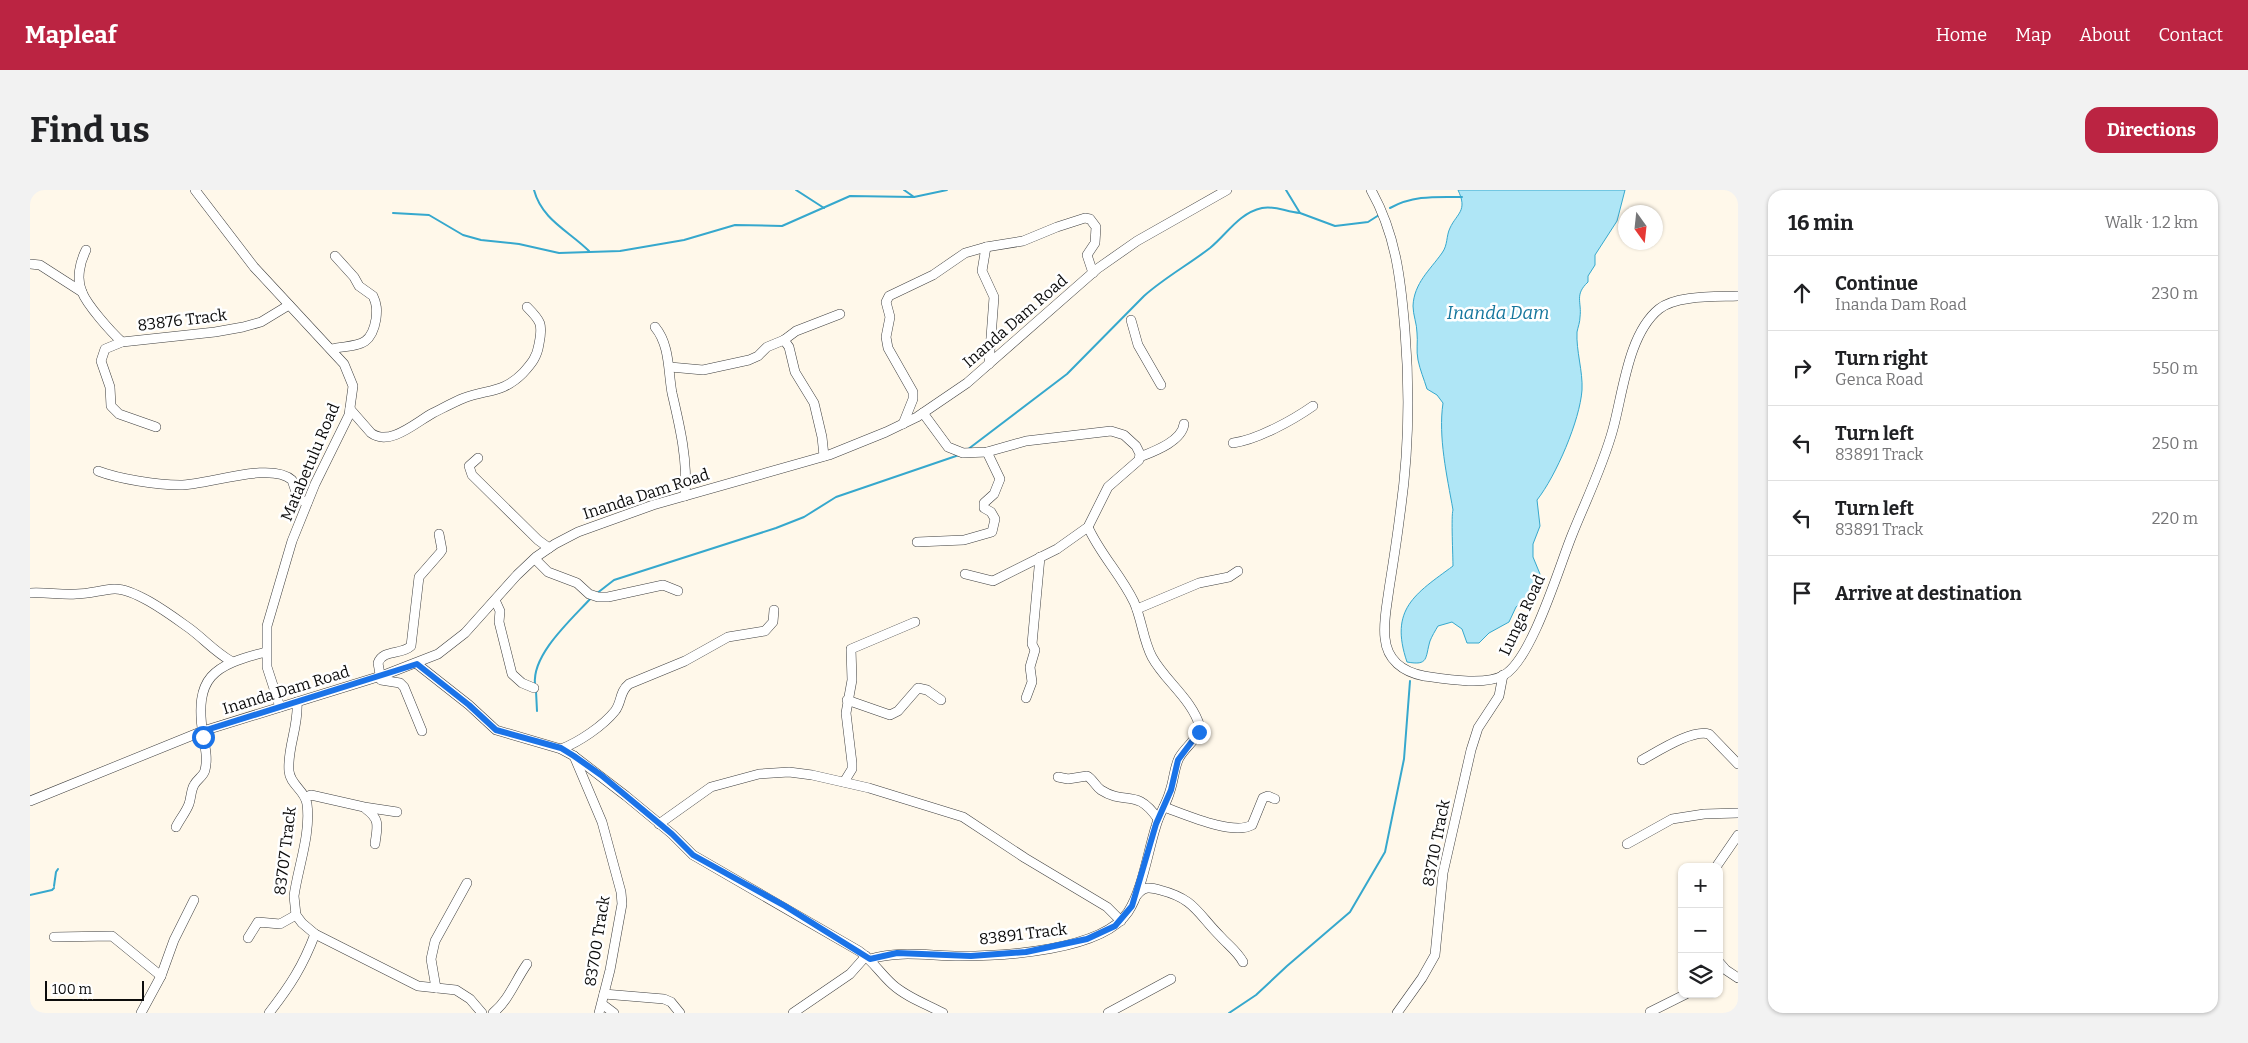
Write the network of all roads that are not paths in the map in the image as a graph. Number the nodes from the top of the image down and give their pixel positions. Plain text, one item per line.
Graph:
1 (195, 190) edge
2 (1227, 190) edge
3 (1371, 190) edge
4 (986, 247) junction
5 (86, 250) dead end
6 (335, 256) dead end
7 (30, 264) edge
8 (1093, 273) junction
9 (82, 292) junction
10 (1738, 296) edge
11 (289, 304) junction
12 (527, 307) dead end
13 (840, 314) dead end
14 (1131, 320) dead end
15 (655, 327) dead end
16 (784, 340) junction
17 (122, 342) junction
18 (331, 349) junction
19 (989, 364) junction
20 (670, 367) junction
21 (1161, 385) dead end
22 (1313, 406) dead end
23 (350, 409) junction
24 (923, 413) junction
25 (904, 424) junction
26 (1184, 424) dead end
27 (156, 427) dead end
28 (1233, 443) dead end
29 (987, 452) junction
30 (824, 456) junction
31 (1140, 457) junction
32 (478, 458) dead end
33 (98, 471) dead end
34 (685, 496) junction
35 (307, 503) junction
36 (1088, 527) junction
37 (439, 534) dead end
38 (917, 542) dead end
39 (549, 548) junction
40 (1040, 557) junction
41 (535, 559) junction
42 (1238, 571) dead end
43 (965, 574) dead end
44 (678, 591) dead end
45 (30, 593) edge
46 (495, 600) junction
47 (1137, 609) junction
48 (774, 610) dead end
49 (915, 622) dead end
50 (266, 652) junction
51 (231, 662) junction
52 (417, 664) junction
53 (1504, 675) junction
54 (379, 677) junction
55 (534, 688) dead end
56 (1026, 698) dead end
57 (847, 700) junction
58 (941, 700) dead end
59 (297, 702) junction
60 (280, 707) junction
61 (203, 731) junction
62 (422, 731) dead end
63 (561, 748) junction
64 (574, 756) junction
65 (1642, 760) dead end
66 (1738, 764) edge
67 (1058, 777) dead end
68 (844, 782) junction
69 (306, 797) junction
70 (1275, 799) dead end
71 (30, 801) edge
72 (364, 807) junction
73 (1164, 807) junction
74 (397, 812) dead end
75 (1738, 813) edge
76 (1158, 819) junction
77 (659, 824) junction
78 (176, 827) dead end
79 (1738, 835) edge
80 (375, 844) dead end
81 (1627, 844) dead end
82 (1719, 863) edge
83 (467, 882) dead end
84 (1134, 898) junction
85 (194, 900) dead end
86 (296, 915) junction
87 (1121, 921) junction
88 (315, 934) junction
89 (54, 937) dead end
90 (248, 938) dead end
91 (868, 957) junction
92 (1243, 962) dead end
93 (527, 964) dead end
94 (1723, 967) edge
95 (161, 976) junction
96 (1738, 978) edge
97 (1171, 979) dead end
98 (436, 988) junction
99 (604, 994) junction
100 (1678, 998) edge
101 (601, 1008) edge
102 (1650, 1012) edge
103 (141, 1013) edge
104 (269, 1013) edge
105 (482, 1013) edge
106 (493, 1013) edge
107 (614, 1013) edge
108 (680, 1013) edge
109 (793, 1013) edge
110 (943, 1013) edge
111 (1108, 1013) edge
112 (1397, 1013) edge

1 - 11 street, Matabetulu Road
2 - 8 street, Inanda Dam Road
3 - 53 street, Lunga Road
4 - 8 street
4 - 19 street
4 - 25 street
5 - 9 street, 83876 Track
6 - 18 street
7 - 9 street
8 - 19 street, Inanda Dam Road
9 - 17 street, 83876 Track
10 - 53 street, Lunga Road
11 - 17 street, 83876 Track
11 - 18 street, Matabetulu Road
12 - 23 street
13 - 16 street
14 - 21 street
15 - 20 street
16 - 20 street
16 - 30 street
17 - 27 street
18 - 23 street, Matabetulu Road
19 - 24 street, Inanda Dam Road
20 - 34 street
22 - 28 street
23 - 35 street, Matabetulu Road
24 - 25 street, Inanda Dam Road
24 - 29 street
25 - 30 street, Inanda Dam Road
26 - 31 street
29 - 31 street
29 - 38 street
30 - 34 street, Inanda Dam Road
31 - 36 street
32 - 39 street
33 - 35 street
34 - 39 street, Inanda Dam Road
35 - 50 street, Matabetulu Road
36 - 40 street
36 - 47 street, 83891 Track
37 - 54 street
39 - 41 street, Inanda Dam Road
40 - 43 street
40 - 56 street
41 - 44 street
41 - 46 street, Inanda Dam Road
42 - 47 street
45 - 51 street
46 - 52 street, Inanda Dam Road
46 - 55 street
47 - 73 street, 83891 Track
48 - 63 street
49 - 57 street
50 - 51 street
50 - 60 street, Matabetulu Road
51 - 61 street
52 - 54 street, Inanda Dam Road
52 - 63 street
53 - 112 street, 83710 Track
54 - 59 street, Inanda Dam Road
54 - 62 street
57 - 58 street
57 - 68 street
59 - 60 street, Inanda Dam Road
59 - 69 street, 83707 Track
60 - 61 street, Inanda Dam Road
61 - 71 street, Inanda Dam Road
61 - 78 street
63 - 64 street
64 - 77 street
64 - 99 street, 83700 Track
65 - 66 street
67 - 76 street
68 - 77 street
68 - 87 street
69 - 72 street
69 - 86 street, 83707 Track
70 - 73 street
72 - 74 street
72 - 80 street
73 - 76 street, 83891 Track
75 - 81 street
76 - 84 street, 83891 Track
77 - 91 street
79 - 82 street
83 - 98 street
84 - 87 street, 83891 Track
84 - 92 street
85 - 95 street
86 - 88 street, 83707 Track
86 - 90 street
87 - 91 street, 83891 Track
88 - 98 street, 83707 Track
88 - 104 street
89 - 95 street
91 - 109 street
91 - 110 street
93 - 106 street
94 - 96 street
95 - 103 street
97 - 111 street
98 - 105 street, 83707 Track
99 - 101 street, 83700 Track
99 - 108 street
100 - 102 street
101 - 107 street, 83700 Track

